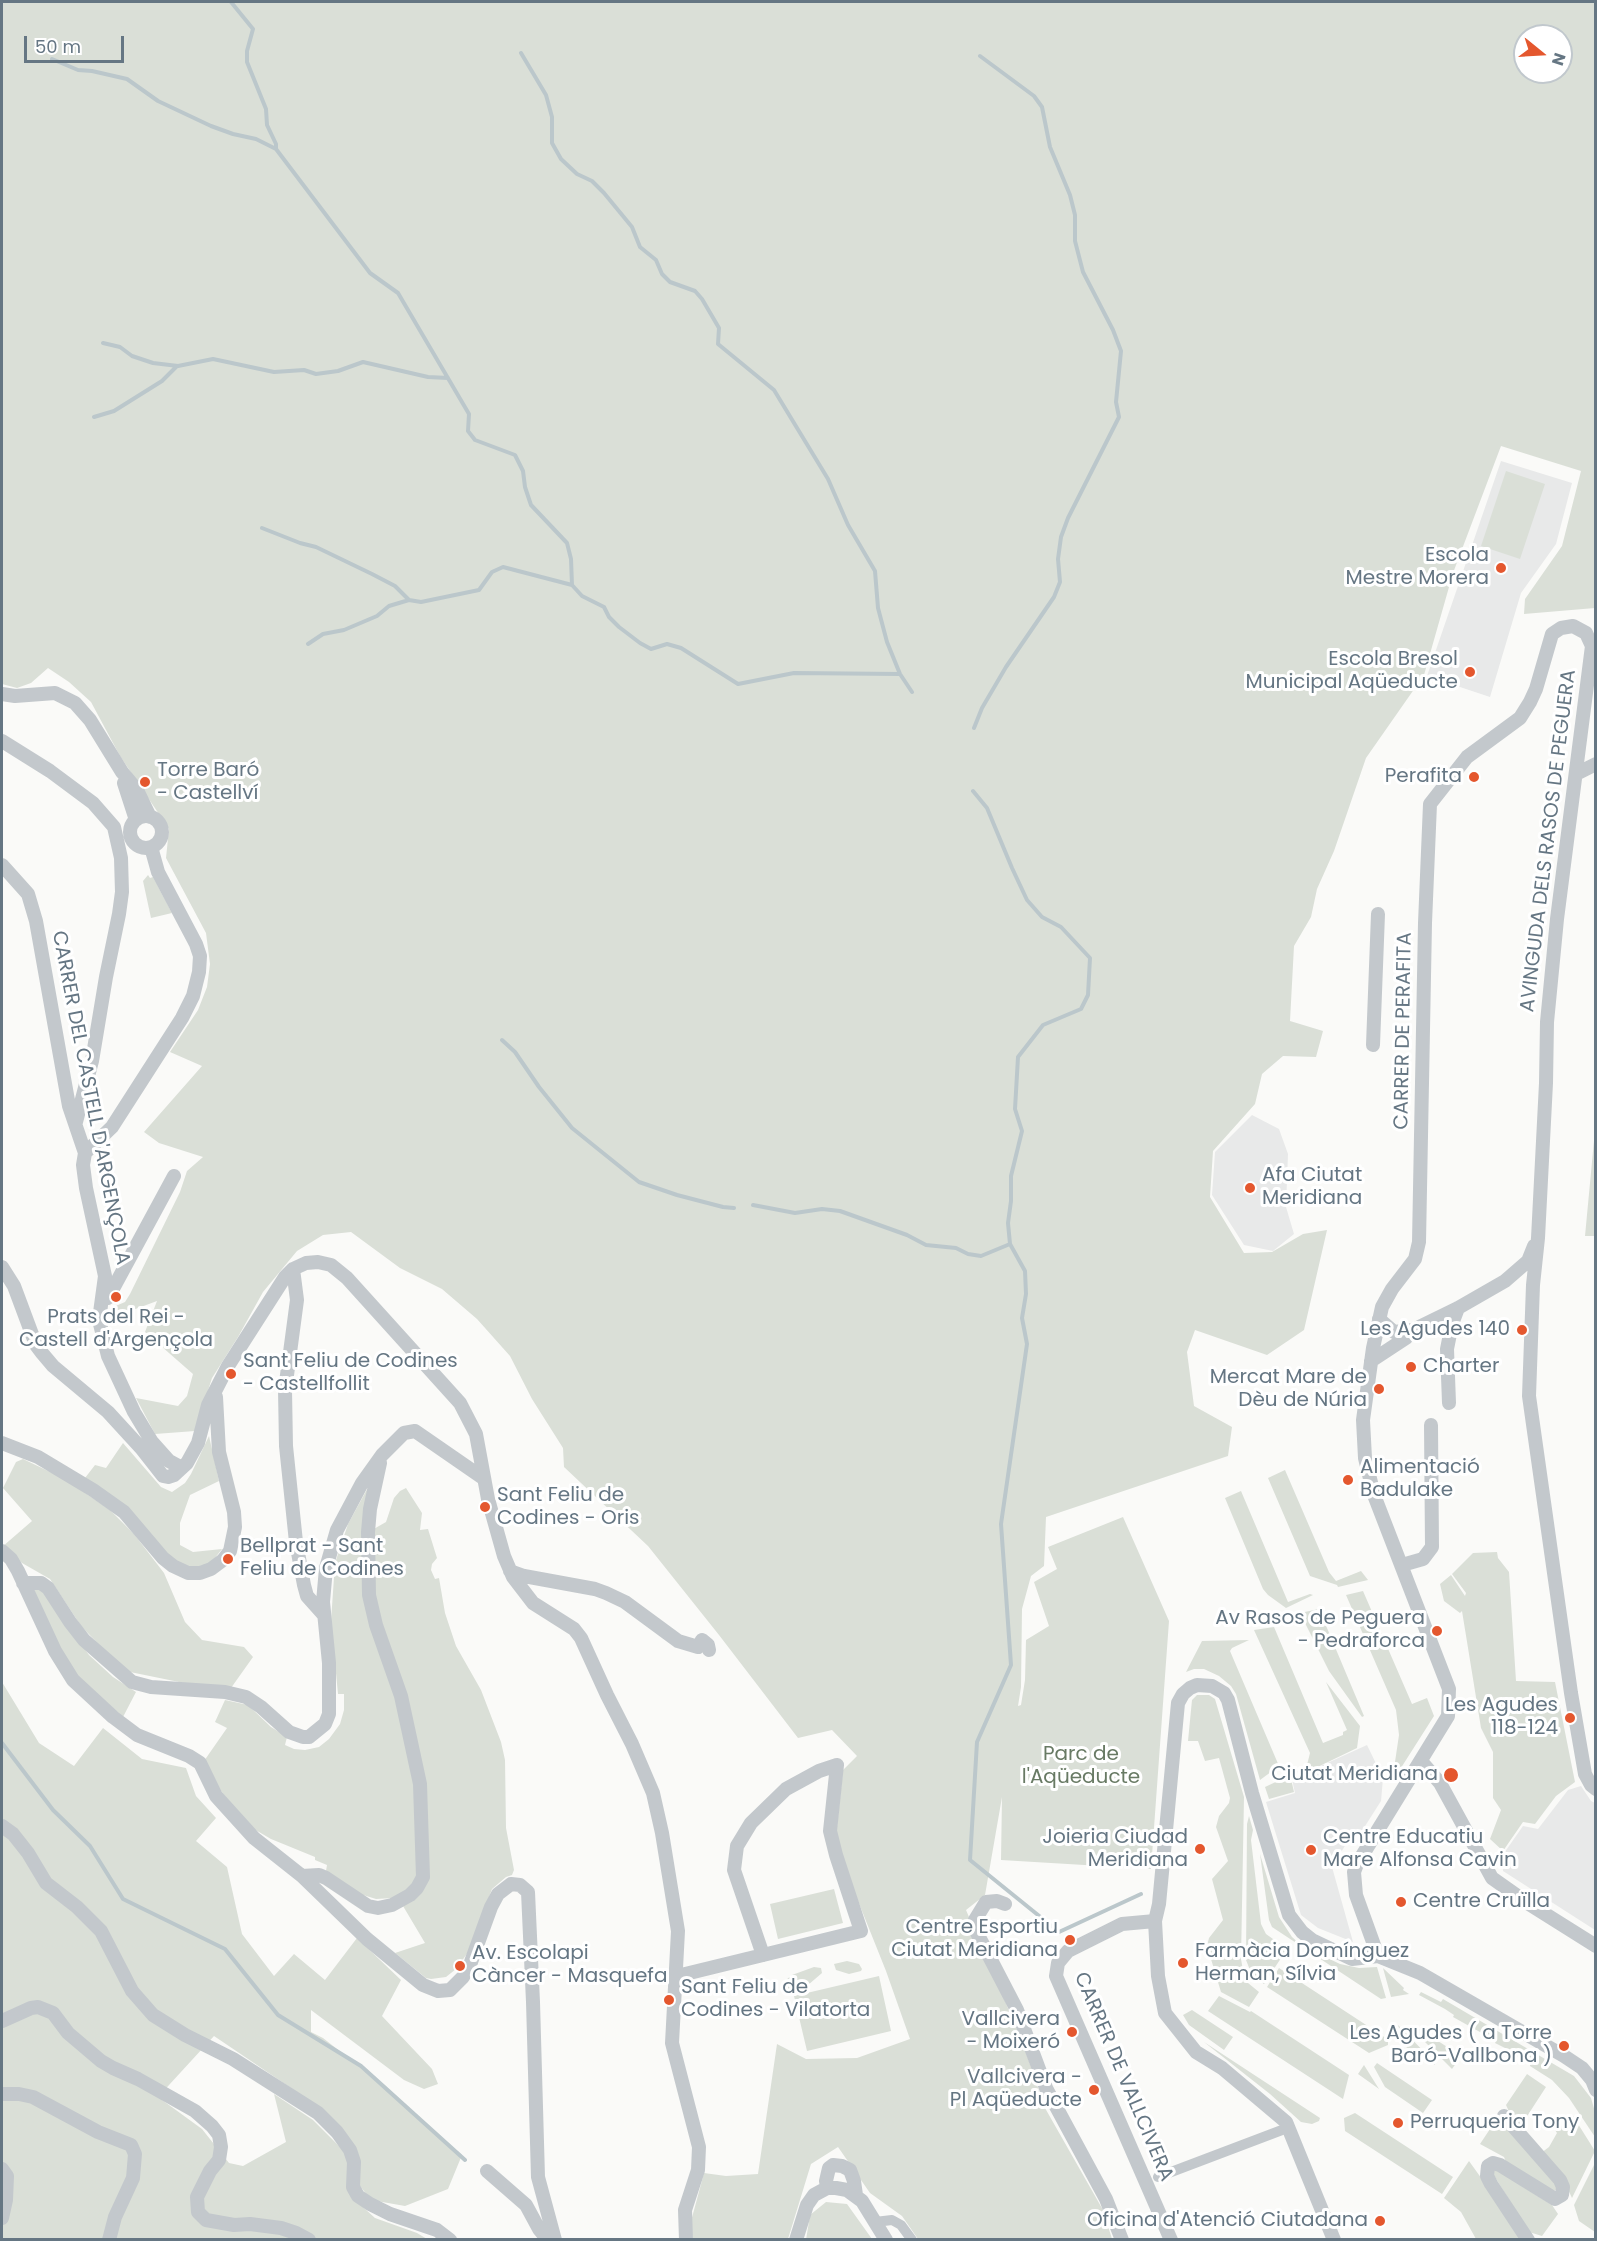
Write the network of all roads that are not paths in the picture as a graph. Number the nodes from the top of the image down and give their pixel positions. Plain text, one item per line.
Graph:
1 (2, 694) edge
2 (2, 741) edge
3 (1478, 750) joint
4 (1596, 765) edge
5 (1576, 774) junction
6 (139, 822) junction
7 (114, 827) junction
8 (151, 847) junction
9 (2, 865) edge
10 (1378, 914) dead end
11 (1373, 1045) dead end
12 (76, 1122) junction
13 (85, 1153) junction
14 (174, 1176) dead end
15 (1538, 1238) junction
16 (2, 1267) edge
17 (293, 1269) junction
18 (1505, 1281) junction
19 (1533, 1285) junction
20 (1458, 1308) junction
21 (1379, 1319) junction
22 (99, 1320) junction
23 (1413, 1330) junction
24 (1371, 1361) junction
25 (219, 1381) junction
26 (1449, 1403) dead end
27 (1431, 1425) dead end
28 (2, 1443) edge
29 (382, 1455) junction
30 (182, 1468) junction
31 (483, 1478) junction
32 (2, 1551) edge
33 (1402, 1565) junction
34 (510, 1571) junction
35 (23, 1583) junction
36 (324, 1615) junction
37 (709, 1650) dead end
38 (1421, 1761) junction
39 (1596, 1789) edge
40 (2, 1826) edge
41 (302, 1876) junction
42 (1005, 1904) dead end
43 (1155, 1921) junction
44 (1596, 1946) edge
45 (763, 1955) junction
46 (1378, 1956) junction
47 (677, 1976) junction
48 (2, 2021) edge
49 (1596, 2090) edge
50 (2, 2094) edge
51 (1503, 2116) dead end
52 (1282, 2130) dead end
53 (2, 2169) edge
54 (487, 2171) dead end
55 (1158, 2177) dead end
56 (826, 2188) junction
57 (856, 2195) junction
58 (2, 2218) edge
59 (875, 2222) junction
60 (109, 2240) edge
61 (309, 2240) edge
62 (450, 2240) edge
63 (548, 2240) edge
64 (555, 2240) edge
65 (686, 2240) edge
66 (796, 2240) edge
67 (886, 2240) edge
68 (912, 2240) edge
69 (1122, 2240) edge
70 (1171, 2240) edge
71 (1334, 2240) edge
72 (1528, 2240) edge

1 - 6 street
2 - 7 street
3 - 5 street, AVINGUDA DELS RASOS DE PEGUERA
3 - 21 street, CARRER DE PERAFITA
4 - 5 street
5 - 15 street, AVINGUDA DELS RASOS DE PEGUERA
6 - 7 street
6 - 8 street
6 - 8 street
7 - 12 street
8 - 13 street
9 - 12 street, CARRER DEL CASTELL D'ARGENÇOLA
10 - 11 street, CARRER DE PERAFITA
12 - 13 street, CARRER DEL CASTELL D'ARGENÇOLA
13 - 22 street, CARRER DEL CASTELL D'ARGENÇOLA
14 - 22 street
15 - 18 street, AVINGUDA DELS RASOS DE PEGUERA
15 - 19 street, AVINGUDA DELS RASOS DE PEGUERA
16 - 30 street
17 - 25 street
17 - 31 street
17 - 36 street
18 - 19 street
18 - 20 street, AVINGUDA DELS RASOS DE PEGUERA
19 - 39 street, AVINGUDA DELS RASOS DE PEGUERA
20 - 23 street, AVINGUDA DELS RASOS DE PEGUERA
20 - 26 street
21 - 23 street
21 - 24 street
22 - 30 street, CARRER DEL CASTELL D'ARGENÇOLA
23 - 24 street, AVINGUDA DELS RASOS DE PEGUERA
24 - 33 street
25 - 28 street
25 - 30 street
27 - 33 street
29 - 31 street
29 - 36 street
29 - 41 street
31 - 34 street
32 - 35 street
33 - 38 street
34 - 37 street
34 - 47 street
35 - 36 street
35 - 41 street
38 - 44 street
38 - 46 street
40 - 62 street
41 - 64 street
42 - 69 street
43 - 46 street
43 - 70 street, CARRER DE VALLCIVERA
43 - 71 street
45 - 45 street
45 - 47 street
46 - 49 street
47 - 65 street
48 - 61 street
50 - 60 street
51 - 72 street
52 - 55 street
53 - 58 street
54 - 63 street
56 - 57 street
56 - 57 street
56 - 66 street
57 - 59 street
59 - 67 street
59 - 68 street

